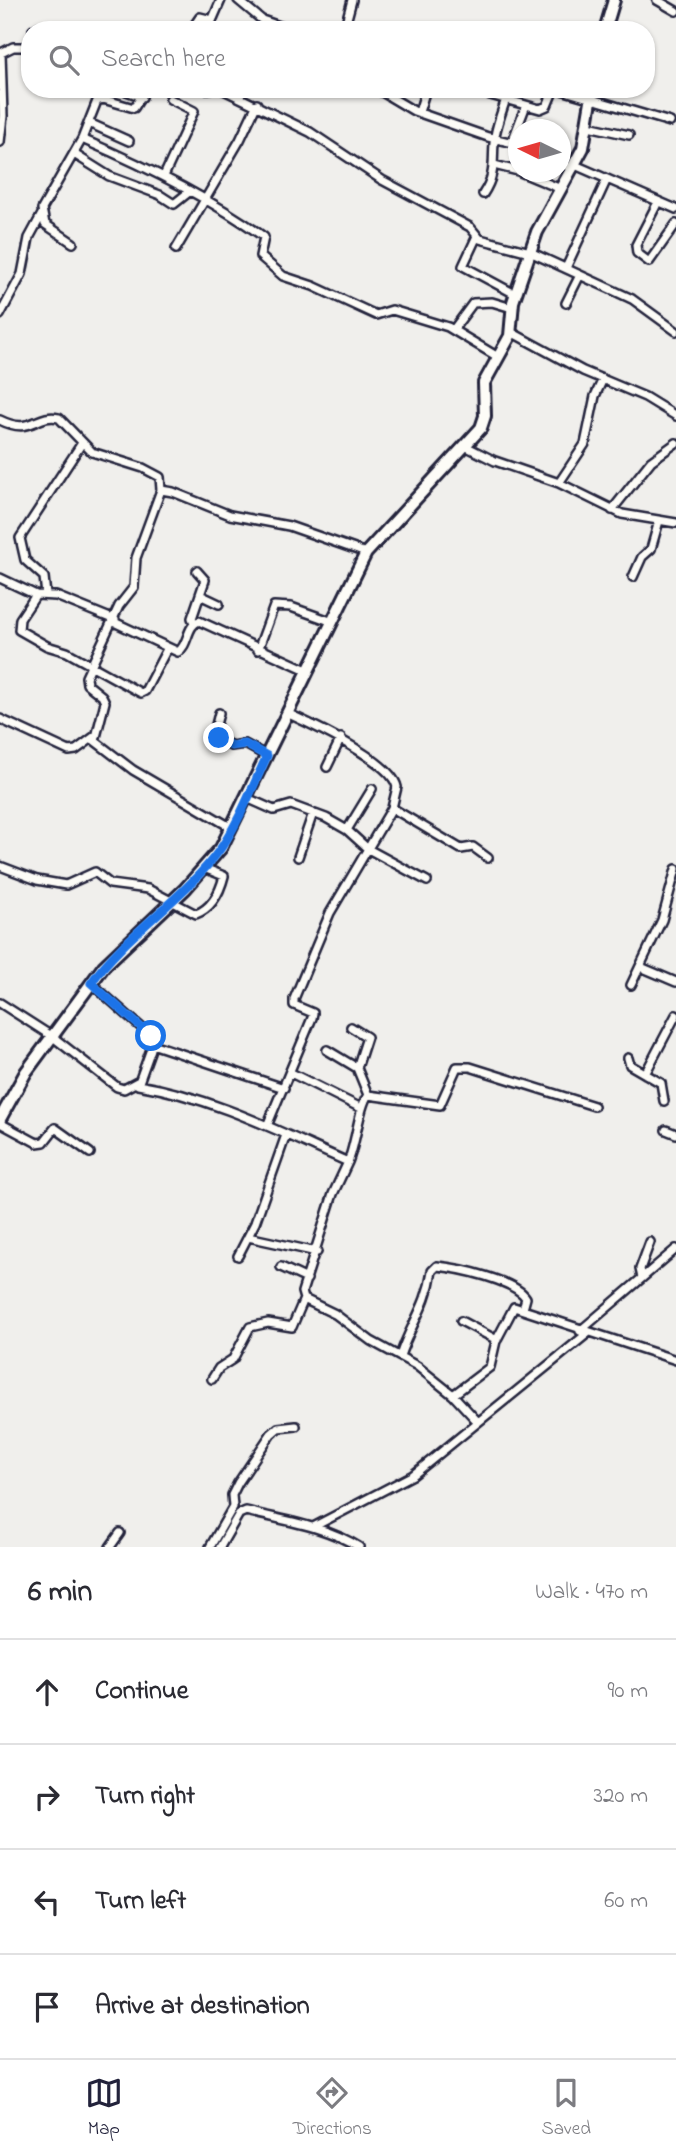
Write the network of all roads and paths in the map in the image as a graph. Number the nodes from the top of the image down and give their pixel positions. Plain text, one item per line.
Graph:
1 (221, 0) edge
2 (238, 0) edge
3 (352, 0) edge
4 (614, 0) edge
5 (657, 0) edge
6 (676, 11) edge
7 (212, 20) joint
8 (197, 21) edge
9 (263, 21) edge
10 (346, 21) edge
11 (608, 21) edge
12 (21, 47) edge
13 (0, 94) edge
14 (141, 98) edge
15 (246, 98) edge
16 (393, 98) edge
17 (423, 98) edge
18 (502, 98) edge
19 (551, 98) edge
20 (582, 98) edge
21 (592, 98) edge
22 (170, 99) dead end
23 (506, 99) junction
24 (591, 101) junction
25 (257, 104) junction
26 (526, 106) junction
27 (419, 112) junction
28 (522, 119) edge
29 (670, 122) dead end
30 (89, 123) junction
31 (588, 126) junction
32 (0, 128) edge
33 (629, 135) dead end
34 (82, 139) junction
35 (494, 139) junction
36 (129, 141) dead end
37 (0, 142) edge
38 (508, 142) edge
39 (74, 154) junction
40 (494, 165) junction
41 (571, 166) edge
42 (574, 167) junction
43 (508, 168) edge
44 (164, 176) junction
45 (607, 179) junction
46 (545, 182) edge
47 (561, 189) junction
48 (189, 192) junction
49 (484, 194) dead end
50 (205, 202) junction
51 (658, 202) junction
52 (676, 209) edge
53 (42, 214) junction
54 (676, 224) edge
55 (477, 236) junction
56 (73, 243) dead end
57 (176, 249) dead end
58 (530, 252) junction
59 (566, 268) junction
60 (580, 275) junction
61 (515, 294) junction
62 (566, 303) dead end
63 (512, 308) junction
64 (0, 315) edge
65 (453, 330) junction
66 (676, 331) edge
67 (511, 332) junction
68 (498, 357) junction
69 (603, 379) junction
70 (676, 416) edge
71 (0, 420) edge
72 (82, 443) junction
73 (676, 443) edge
74 (464, 446) junction
75 (559, 483) junction
76 (161, 490) junction
77 (612, 510) junction
78 (659, 521) junction
79 (676, 523) edge
80 (366, 553) junction
81 (197, 572) dead end
82 (633, 577) dead end
83 (0, 578) edge
84 (36, 595) junction
85 (46, 595) junction
86 (200, 595) junction
87 (219, 604) dead end
88 (114, 621) junction
89 (333, 622) junction
90 (194, 623) junction
91 (167, 649) junction
92 (258, 650) junction
93 (89, 667) junction
94 (309, 671) junction
95 (219, 713) dead end
96 (289, 714) junction
97 (0, 719) edge
98 (95, 736) junction
99 (341, 738) junction
100 (267, 756) junction
101 (327, 768) dead end
102 (372, 789) dead end
103 (247, 798) junction
104 (391, 808) junction
105 (313, 813) junction
106 (232, 828) junction
107 (347, 830) junction
108 (368, 849) junction
109 (298, 857) dead end
110 (488, 858) dead end
111 (0, 866) edge
112 (204, 868) junction
113 (676, 869) edge
114 (427, 881) dead end
115 (170, 902) junction
116 (641, 964) junction
117 (676, 982) edge
118 (91, 983) junction
119 (631, 985) dead end
120 (0, 1003) edge
121 (676, 1015) edge
122 (351, 1027) dead end
123 (53, 1038) junction
124 (152, 1044) junction
125 (327, 1050) dead end
126 (628, 1058) dead end
127 (357, 1068) junction
128 (290, 1073) junction
129 (645, 1074) junction
130 (137, 1082) junction
131 (284, 1088) junction
132 (368, 1095) junction
133 (664, 1101) dead end
134 (594, 1106) dead end
135 (361, 1108) junction
136 (0, 1121) edge
137 (267, 1126) junction
138 (666, 1130) dead end
139 (676, 1134) edge
140 (286, 1135) junction
141 (90, 1153) dead end
142 (348, 1162) junction
143 (248, 1237) junction
144 (650, 1242) dead end
145 (676, 1249) edge
146 (317, 1252) junction
147 (238, 1256) dead end
148 (281, 1267) dead end
149 (642, 1278) junction
150 (307, 1279) junction
151 (304, 1299) junction
152 (523, 1309) junction
153 (461, 1321) dead end
154 (584, 1332) junction
155 (497, 1340) junction
156 (400, 1356) junction
157 (676, 1360) edge
158 (212, 1379) dead end
159 (453, 1395) junction
160 (478, 1422) junction
161 (296, 1426) dead end
162 (234, 1503) junction
163 (243, 1511) junction
164 (232, 1517) junction
165 (314, 1526) junction
166 (120, 1533) dead end
167 (111, 1547) edge
168 (210, 1547) edge
169 (220, 1547) edge
170 (359, 1547) edge

1 - 7 street
2 - 9 street
3 - 10 street
4 - 11 street
5 - 6 street
7 - 8 street
12 - 13 street
13 - 32 street
14 - 30 street
15 - 25 street
16 - 27 street
17 - 27 street
18 - 23 street
19 - 26 street
20 - 24 street
21 - 24 street
22 - 44 street
23 - 26 street
23 - 35 street
24 - 29 street
24 - 31 street
25 - 50 street
25 - 55 street
26 - 28 street
27 - 35 street
30 - 34 street
30 - 36 street
31 - 33 street
31 - 42 street
32 - 37 street
34 - 39 street
34 - 44 street
35 - 38 street
35 - 40 street
39 - 48 street
39 - 53 street
40 - 43 street
40 - 49 street
41 - 42 street
42 - 45 street
42 - 47 street
44 - 48 street
45 - 51 street
45 - 59 street
46 - 47 street
47 - 58 street
48 - 50 street
50 - 57 street
50 - 65 street
51 - 52 street
51 - 54 street
53 - 56 street
53 - 64 street
55 - 58 street
55 - 61 street
58 - 59 street
58 - 61 street
59 - 60 street
60 - 62 street
60 - 66 street
61 - 63 street
63 - 65 street
63 - 67 street
65 - 68 street
67 - 68 street
67 - 69 street
68 - 74 street
69 - 70 street
69 - 75 street
71 - 72 street
72 - 76 street
72 - 85 street
73 - 77 street
74 - 75 street
74 - 80 street
75 - 77 street
76 - 80 street
76 - 88 street
77 - 78 street
78 - 79 street
78 - 82 street
80 - 89 street
81 - 86 street
83 - 84 street
84 - 85 street
84 - 93 street
85 - 88 street
86 - 87 street
86 - 90 street
88 - 91 street
88 - 93 street
89 - 92 street
89 - 94 street
90 - 91 street
90 - 92 street
91 - 93 street
92 - 94 street
93 - 98 street
94 - 96 street
95 - 100 street
96 - 99 street
96 - 100 street
97 - 98 street
98 - 106 street
99 - 101 street
99 - 104 street
100 - 103 street
102 - 107 street
103 - 105 street
103 - 106 street
104 - 108 street
104 - 110 street
105 - 107 street
105 - 109 street
106 - 112 street
107 - 108 street
108 - 114 street
108 - 128 street
111 - 115 street
112 - 115 street
112 - 115 street
113 - 116 street
115 - 118 street
116 - 117 street
116 - 119 street
118 - 123 street
118 - 124 street
120 - 123 street
121 - 129 street
122 - 127 street
123 - 130 street
123 - 136 street
124 - 130 street
124 - 131 street
125 - 127 street
126 - 129 street
127 - 132 street
128 - 131 street
128 - 135 street
129 - 133 street
130 - 137 street
131 - 137 street
132 - 134 street
132 - 135 street
135 - 142 street
136 - 141 street
137 - 140 street
138 - 139 street
140 - 142 street
140 - 143 street
142 - 146 street
143 - 146 street
143 - 147 street
144 - 149 street
145 - 149 street
146 - 150 street
148 - 150 street
149 - 154 street
150 - 151 street
151 - 156 street
151 - 158 street
152 - 154 street
152 - 155 street
152 - 156 street
153 - 155 street
154 - 157 street
154 - 160 street
155 - 159 street
156 - 159 street
159 - 160 street
160 - 165 street
161 - 162 street
162 - 163 street
162 - 164 street
163 - 164 street
163 - 165 street
164 - 168 street
164 - 169 street
165 - 170 street
166 - 167 street

